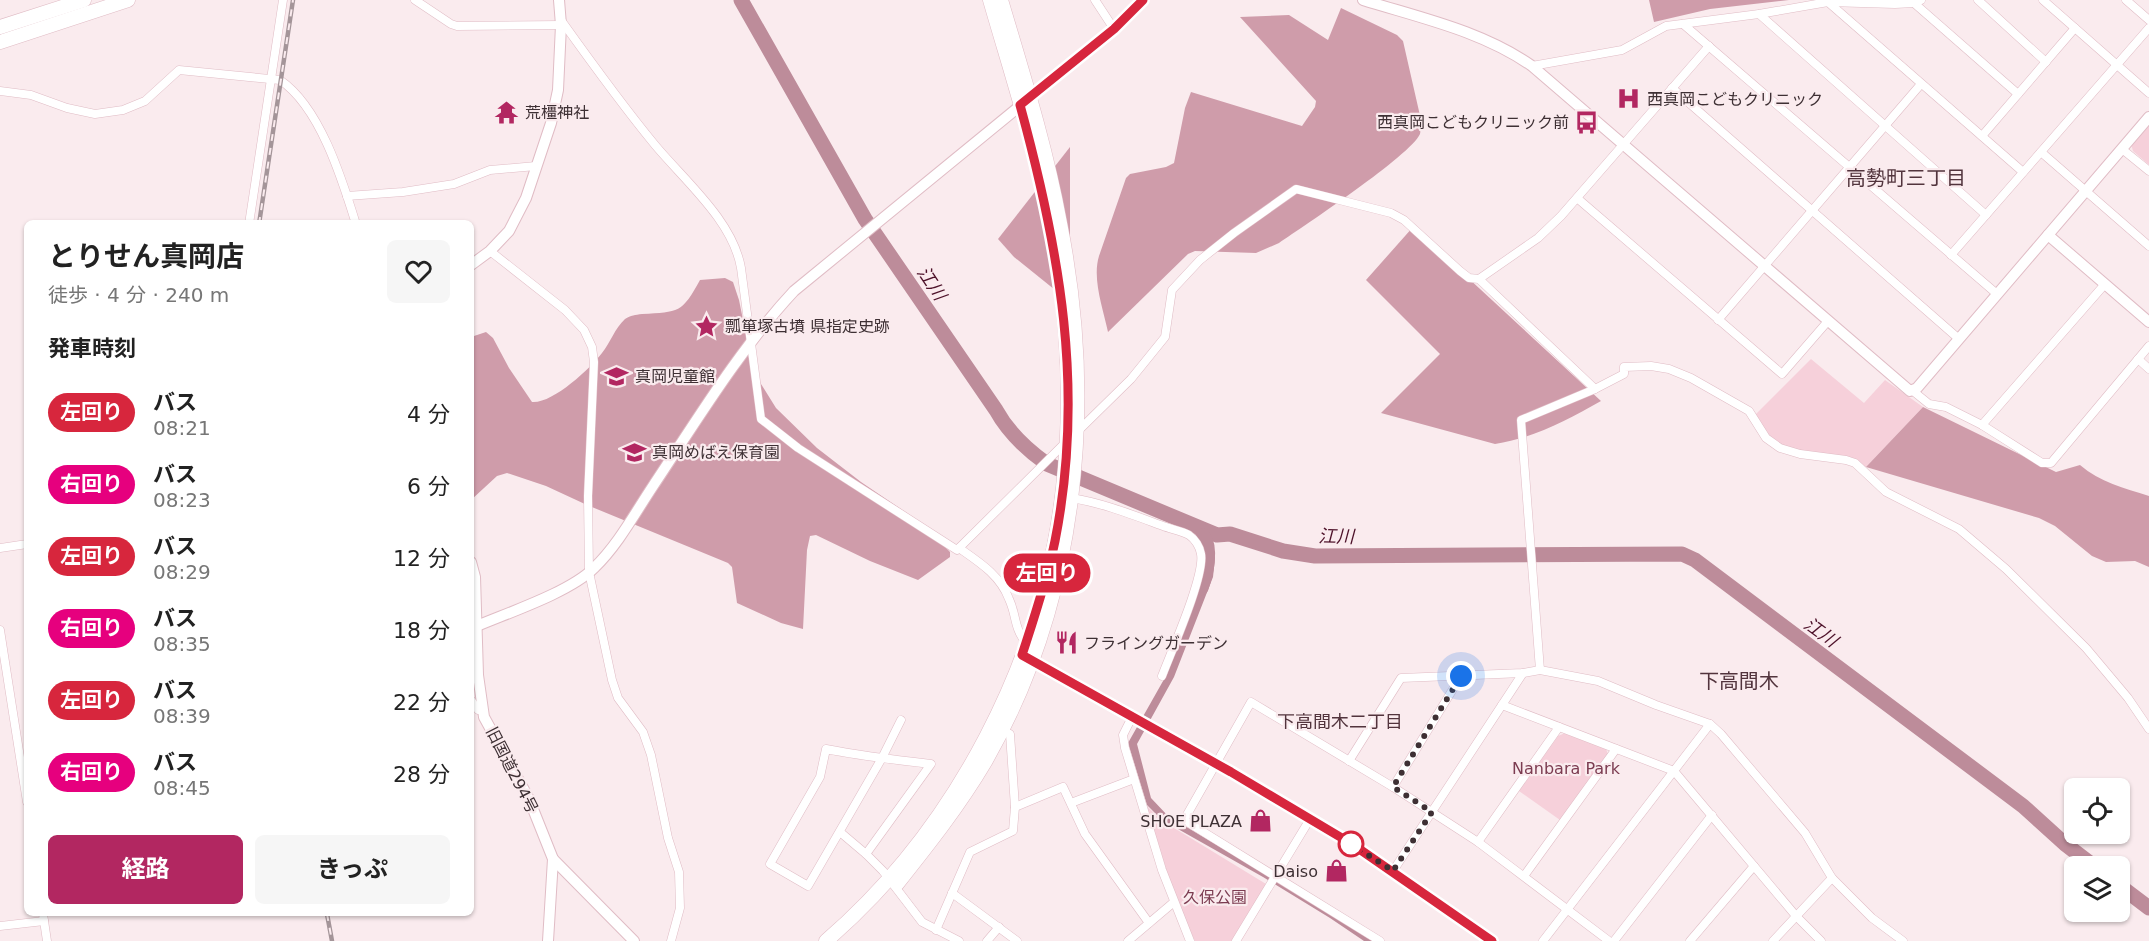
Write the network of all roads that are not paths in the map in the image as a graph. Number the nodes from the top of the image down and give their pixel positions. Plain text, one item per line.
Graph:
1 (84, 0) edge
2 (128, 0) edge
3 (283, 0) edge
4 (415, 0) edge
5 (559, 0) edge
6 (990, 0) edge
7 (1001, 0) edge
8 (1095, 0) edge
9 (1143, 0) edge
10 (1363, 0) edge
11 (1978, 0) edge
12 (2043, 0) edge
13 (2126, 0) edge
14 (1830, 1) edge
15 (1917, 1) edge
16 (1759, 14) junction
17 (2149, 20) edge
18 (560, 22) junction
19 (1683, 24) junction
20 (0, 27) edge
21 (2075, 28) junction
22 (2149, 28) edge
23 (1114, 29) junction
24 (0, 42) edge
25 (1709, 46) junction
26 (2046, 62) junction
27 (2117, 65) junction
28 (1532, 66) junction
29 (270, 78) junction
30 (1921, 84) junction
31 (1671, 88) junction
32 (0, 91) edge
33 (2149, 93) edge
34 (2018, 94) junction
35 (1025, 101) junction
36 (2149, 117) edge
37 (1886, 125) junction
38 (1982, 136) junction
39 (1623, 143) junction
40 (2122, 149) junction
41 (2041, 152) junction
42 (536, 166) junction
43 (1849, 167) junction
44 (2149, 171) edge
45 (2023, 172) junction
46 (2085, 190) junction
47 (347, 196) junction
48 (1577, 198) junction
49 (1812, 210) junction
50 (1986, 215) junction
51 (250, 220) edge
52 (355, 220) edge
53 (2048, 235) junction
54 (2149, 246) edge
55 (490, 251) junction
56 (1951, 255) junction
57 (474, 263) edge
58 (1765, 265) junction
59 (1479, 279) junction
60 (2105, 284) junction
61 (1996, 294) junction
62 (1718, 320) junction
63 (1828, 321) junction
64 (2149, 322) edge
65 (1959, 339) junction
66 (751, 341) junction
67 (2149, 346) edge
68 (2138, 359) junction
69 (2149, 369) edge
70 (1595, 390) junction
71 (1913, 391) junction
72 (1982, 425) junction
73 (1078, 430) junction
74 (1067, 441) junction
75 (1070, 464) junction
76 (1069, 493) junction
77 (24, 544) edge
78 (0, 548) edge
79 (959, 548) junction
80 (589, 572) junction
81 (474, 573) edge
82 (0, 630) edge
83 (475, 631) edge
84 (1027, 653) junction
85 (1540, 670) junction
86 (1523, 673) junction
87 (1162, 676) dead end
88 (1461, 676) junction
89 (474, 704) edge
90 (1502, 705) junction
91 (483, 709) junction
92 (1134, 718) junction
93 (901, 720) dead end
94 (1710, 724) junction
95 (1559, 727) junction
96 (2149, 729) edge
97 (1002, 730) junction
98 (1616, 749) junction
99 (882, 758) junction
100 (1349, 761) junction
101 (1215, 763) junction
102 (1674, 771) junction
103 (1134, 779) junction
104 (24, 783) edge
105 (1393, 787) junction
106 (1071, 804) junction
107 (1015, 807) junction
108 (1432, 812) junction
109 (1712, 815) junction
110 (1310, 819) junction
111 (840, 832) junction
112 (1478, 842) junction
113 (866, 854) junction
114 (553, 859) junction
115 (1754, 866) junction
116 (1393, 871) junction
117 (1276, 875) junction
118 (1524, 876) junction
119 (1832, 878) junction
120 (892, 882) junction
121 (952, 893) junction
122 (1174, 902) junction
123 (1567, 909) junction
124 (1796, 916) junction
125 (44, 917) edge
126 (1149, 923) junction
127 (0, 926) edge
128 (999, 927) junction
129 (936, 930) junction
130 (47, 941) edge
131 (548, 941) edge
132 (634, 941) edge
133 (671, 941) edge
134 (826, 941) edge
135 (840, 941) edge
136 (959, 941) edge
137 (987, 941) edge
138 (1017, 941) edge
139 (1128, 941) edge
140 (1190, 941) edge
141 (1236, 941) edge
142 (1380, 941) edge
143 (1492, 941) edge
144 (1543, 941) edge
145 (1609, 941) edge
146 (1614, 941) edge
147 (1690, 941) edge
148 (1773, 941) edge
149 (1821, 941) edge
150 (1903, 941) edge

1 - 20 highway
2 - 24 highway
3 - 29 street
4 - 18 street
5 - 18 street
6 - 35 highway
7 - 35 highway
8 - 23 street
9 - 23 street
10 - 28 street
11 - 26 street
12 - 21 street
13 - 17 street
14 - 15 street
14 - 16 street
14 - 30 street
15 - 34 street
16 - 19 street
16 - 37 street
18 - 42 street
18 - 66 street
19 - 25 street
19 - 28 street
21 - 26 street
21 - 27 street
22 - 27 street
23 - 35 street
25 - 31 street
25 - 43 street
26 - 34 street
27 - 33 street
27 - 41 street
28 - 39 street
29 - 32 street
29 - 47 street
29 - 51 street
30 - 37 street
30 - 38 street
31 - 39 street
31 - 49 street
34 - 38 street
35 - 66 street
35 - 73 highway
35 - 74 highway
36 - 40 street
37 - 43 street
37 - 50 street
38 - 45 street
39 - 48 street
39 - 58 street
40 - 44 street
40 - 46 street
41 - 45 street
41 - 46 street
42 - 47 street
42 - 55 street
43 - 49 street
43 - 56 street
45 - 50 street
46 - 53 street
46 - 54 street
47 - 52 street
48 - 59 street
48 - 62 street
49 - 58 street
49 - 65 street
50 - 56 street
53 - 60 street
53 - 61 street
55 - 57 street
55 - 80 street
56 - 61 street
58 - 62 street
58 - 63 street
59 - 70 street
59 - 73 street
60 - 64 street
60 - 72 street
61 - 65 street
62 - 63 street
63 - 71 street
65 - 71 street
66 - 79 street
66 - 80 street
67 - 68 street
68 - 69 street
68 - 72 street
70 - 85 street
70 - 96 street
71 - 72 street
73 - 74 street
73 - 75 highway
74 - 75 highway
74 - 79 street
75 - 76 highway
76 - 84 highway
76 - 87 street
77 - 78 street
79 - 84 street
80 - 83 street
80 - 133 street
81 - 83 street, 旧国道294号
82 - 104 street
83 - 91 street, 旧国道294号
84 - 92 street
84 - 97 highway
84 - 120 highway
85 - 86 street
85 - 94 street
86 - 88 street
86 - 90 street
88 - 100 street
88 - 105 street
89 - 91 street
90 - 95 street
90 - 108 street
91 - 114 street, 旧国道294号
92 - 101 street
92 - 103 street
93 - 99 street
94 - 102 street
94 - 119 street
95 - 98 street
95 - 112 street
97 - 107 street
97 - 120 highway
98 - 102 street
98 - 118 street
99 - 111 street
99 - 111 street
99 - 113 street
100 - 101 street
100 - 105 street
101 - 110 street
101 - 117 street
102 - 109 street
102 - 123 street
103 - 106 street
103 - 122 street
105 - 108 street
106 - 107 street
106 - 126 street
107 - 121 street
108 - 112 street
108 - 116 street
109 - 115 street
109 - 146 street
110 - 116 street
110 - 117 street
111 - 113 street
112 - 118 street
113 - 120 street
114 - 131 street, 旧国道294号
114 - 132 street
115 - 124 street
115 - 147 street
116 - 143 street
117 - 141 street
117 - 142 street
118 - 123 street
119 - 124 street
119 - 150 street
120 - 129 street
120 - 134 highway
120 - 135 highway
121 - 128 street
121 - 129 street
122 - 126 street
122 - 140 street
123 - 144 street
123 - 145 street
124 - 148 street
124 - 149 street
125 - 127 street
125 - 130 street
126 - 139 street
128 - 137 street
128 - 138 street
129 - 136 street

